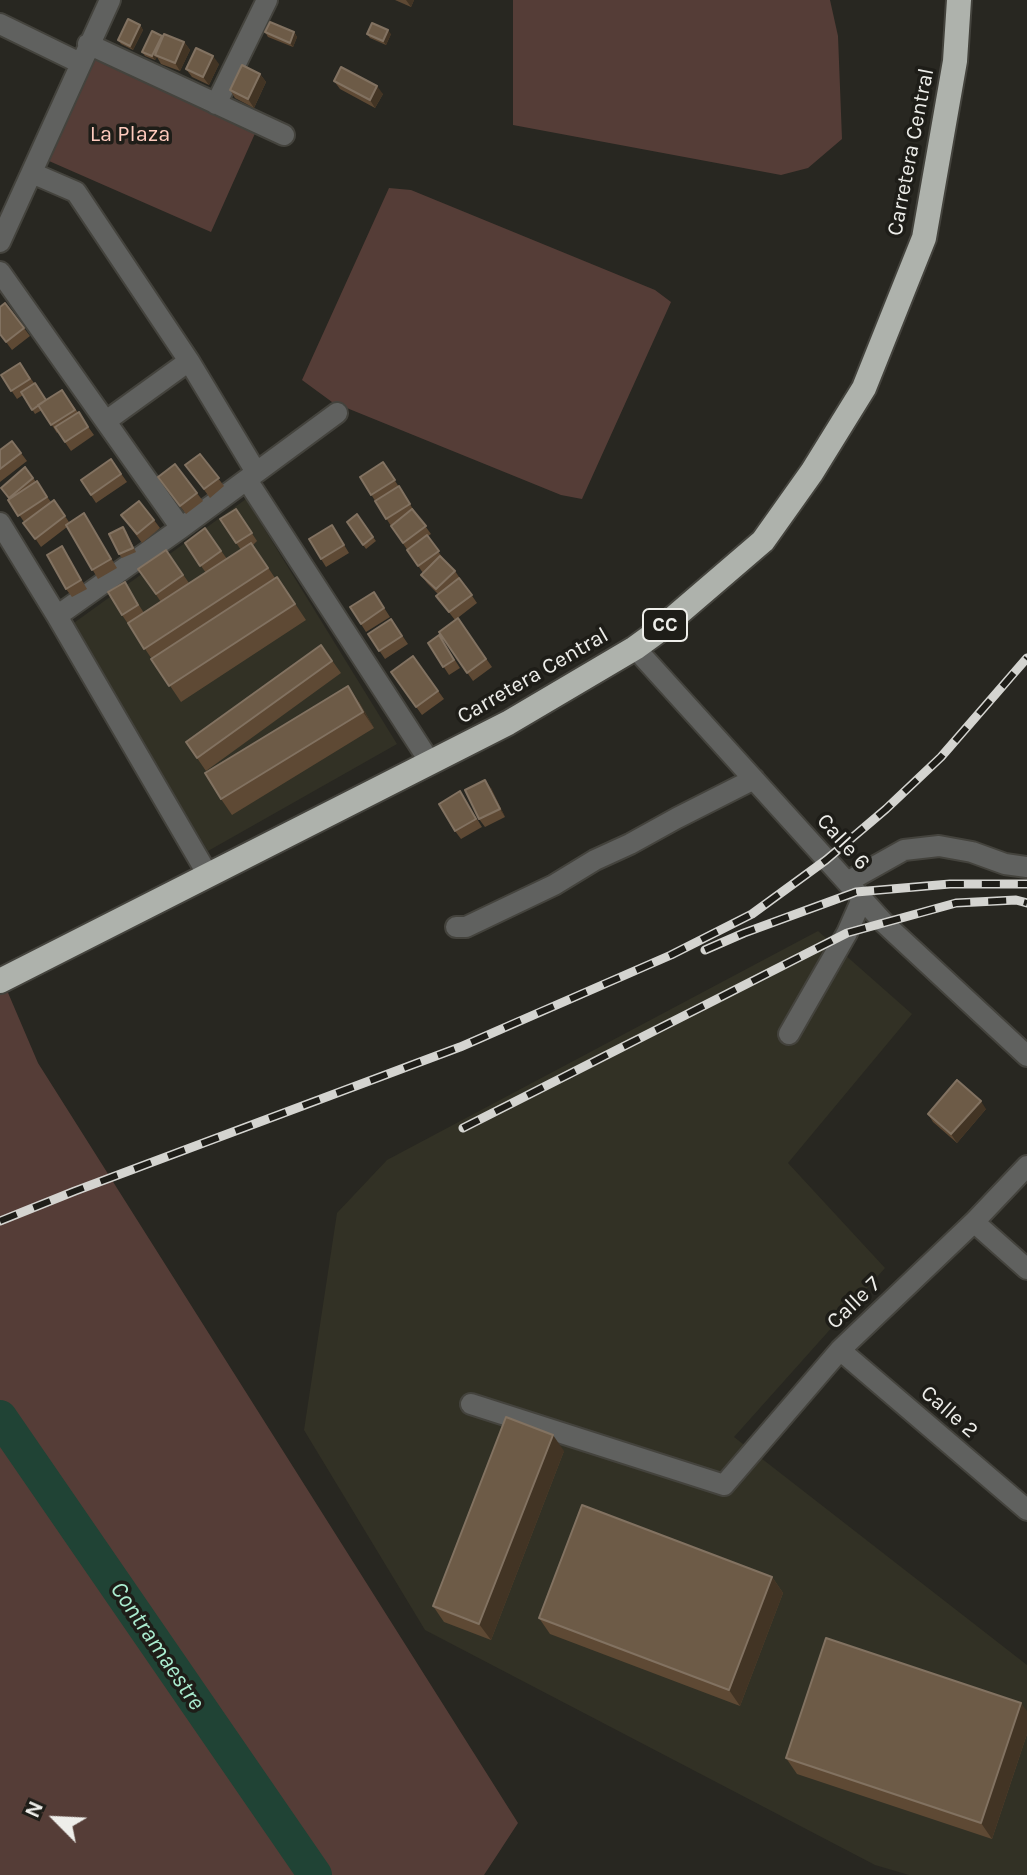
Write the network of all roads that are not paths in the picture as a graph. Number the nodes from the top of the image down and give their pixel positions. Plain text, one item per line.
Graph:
1 (110, 0) edge
2 (267, 0) edge
3 (959, 0) edge
4 (0, 24) edge
5 (84, 53) junction
6 (216, 104) junction
7 (284, 135) dead end
8 (32, 173) junction
9 (0, 242) edge
10 (0, 272) edge
11 (189, 361) junction
12 (337, 413) dead end
13 (106, 421) junction
14 (252, 476) junction
15 (0, 523) edge
16 (181, 528) junction
17 (57, 616) junction
18 (635, 648) junction
19 (430, 762) junction
20 (754, 779) junction
21 (1027, 867) edge
22 (208, 875) junction
23 (847, 882) junction
24 (862, 899) junction
25 (456, 927) dead end
26 (0, 981) edge
27 (789, 1034) dead end
28 (1027, 1056) edge
29 (1027, 1166) edge
30 (974, 1222) junction
31 (1027, 1269) edge
32 (840, 1350) junction
33 (471, 1404) dead end
34 (1027, 1510) edge

1 - 5 street
2 - 6 street
3 - 18 highway, Carretera Central / CC
4 - 5 street
5 - 6 street
5 - 8 street
6 - 7 street
8 - 9 street
8 - 11 street
10 - 13 street
11 - 13 street
11 - 14 street
12 - 14 street
13 - 16 street
14 - 16 street
14 - 19 street
15 - 17 street
16 - 17 street
17 - 22 street
18 - 19 highway, Carretera Central / CC
18 - 20 street, Calle 6
19 - 22 highway, Carretera Central / CC
20 - 23 street, Calle 6
20 - 25 street
21 - 23 street
22 - 26 highway, Carretera Central / CC
23 - 24 street, Calle 6
24 - 27 street
24 - 28 street, Calle 6
29 - 30 street, Calle 7
30 - 31 street
30 - 32 street, Calle 7
32 - 33 street, Calle 7
32 - 34 street, Calle 2

